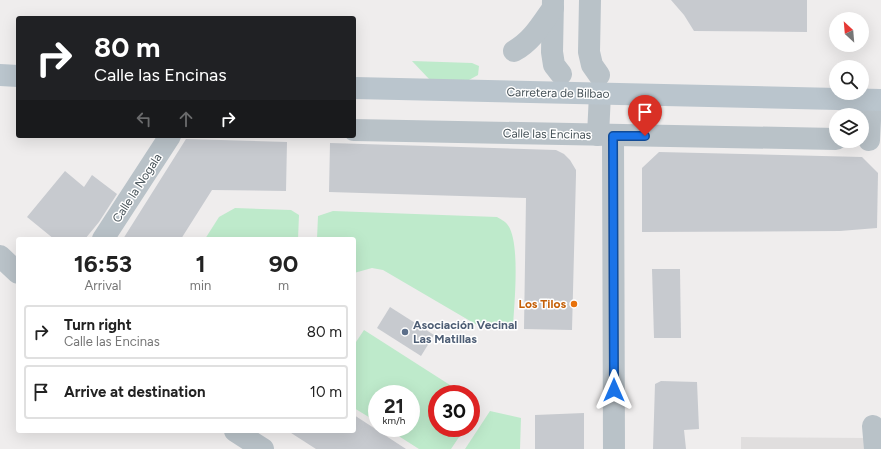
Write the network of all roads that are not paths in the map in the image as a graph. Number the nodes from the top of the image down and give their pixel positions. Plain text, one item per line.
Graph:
1 (590, 0) edge
2 (553, 4) edge
3 (514, 51) dead end
4 (561, 74) dead end
5 (0, 75) edge
6 (16, 76) edge
7 (600, 84) junction
8 (356, 88) edge
9 (876, 100) edge
10 (356, 130) edge
11 (606, 135) junction
12 (169, 138) edge
13 (829, 140) edge
14 (871, 140) edge
15 (104, 237) edge
16 (0, 256) edge
17 (16, 271) edge
18 (873, 426) dead end
19 (238, 433) edge
20 (263, 449) edge
21 (614, 449) edge
22 (875, 449) edge

1 - 7 street
2 - 3 street
2 - 4 street
5 - 6 main road
7 - 8 main road, Carretera de Bilbao
7 - 9 main road, Carretera de Bilbao
7 - 11 street
9 - 14 street
10 - 11 street, Calle las Encinas
11 - 13 street, Calle las Encinas
11 - 21 street
12 - 15 street, Calle la Nogala
16 - 17 street
18 - 22 street
19 - 20 street

